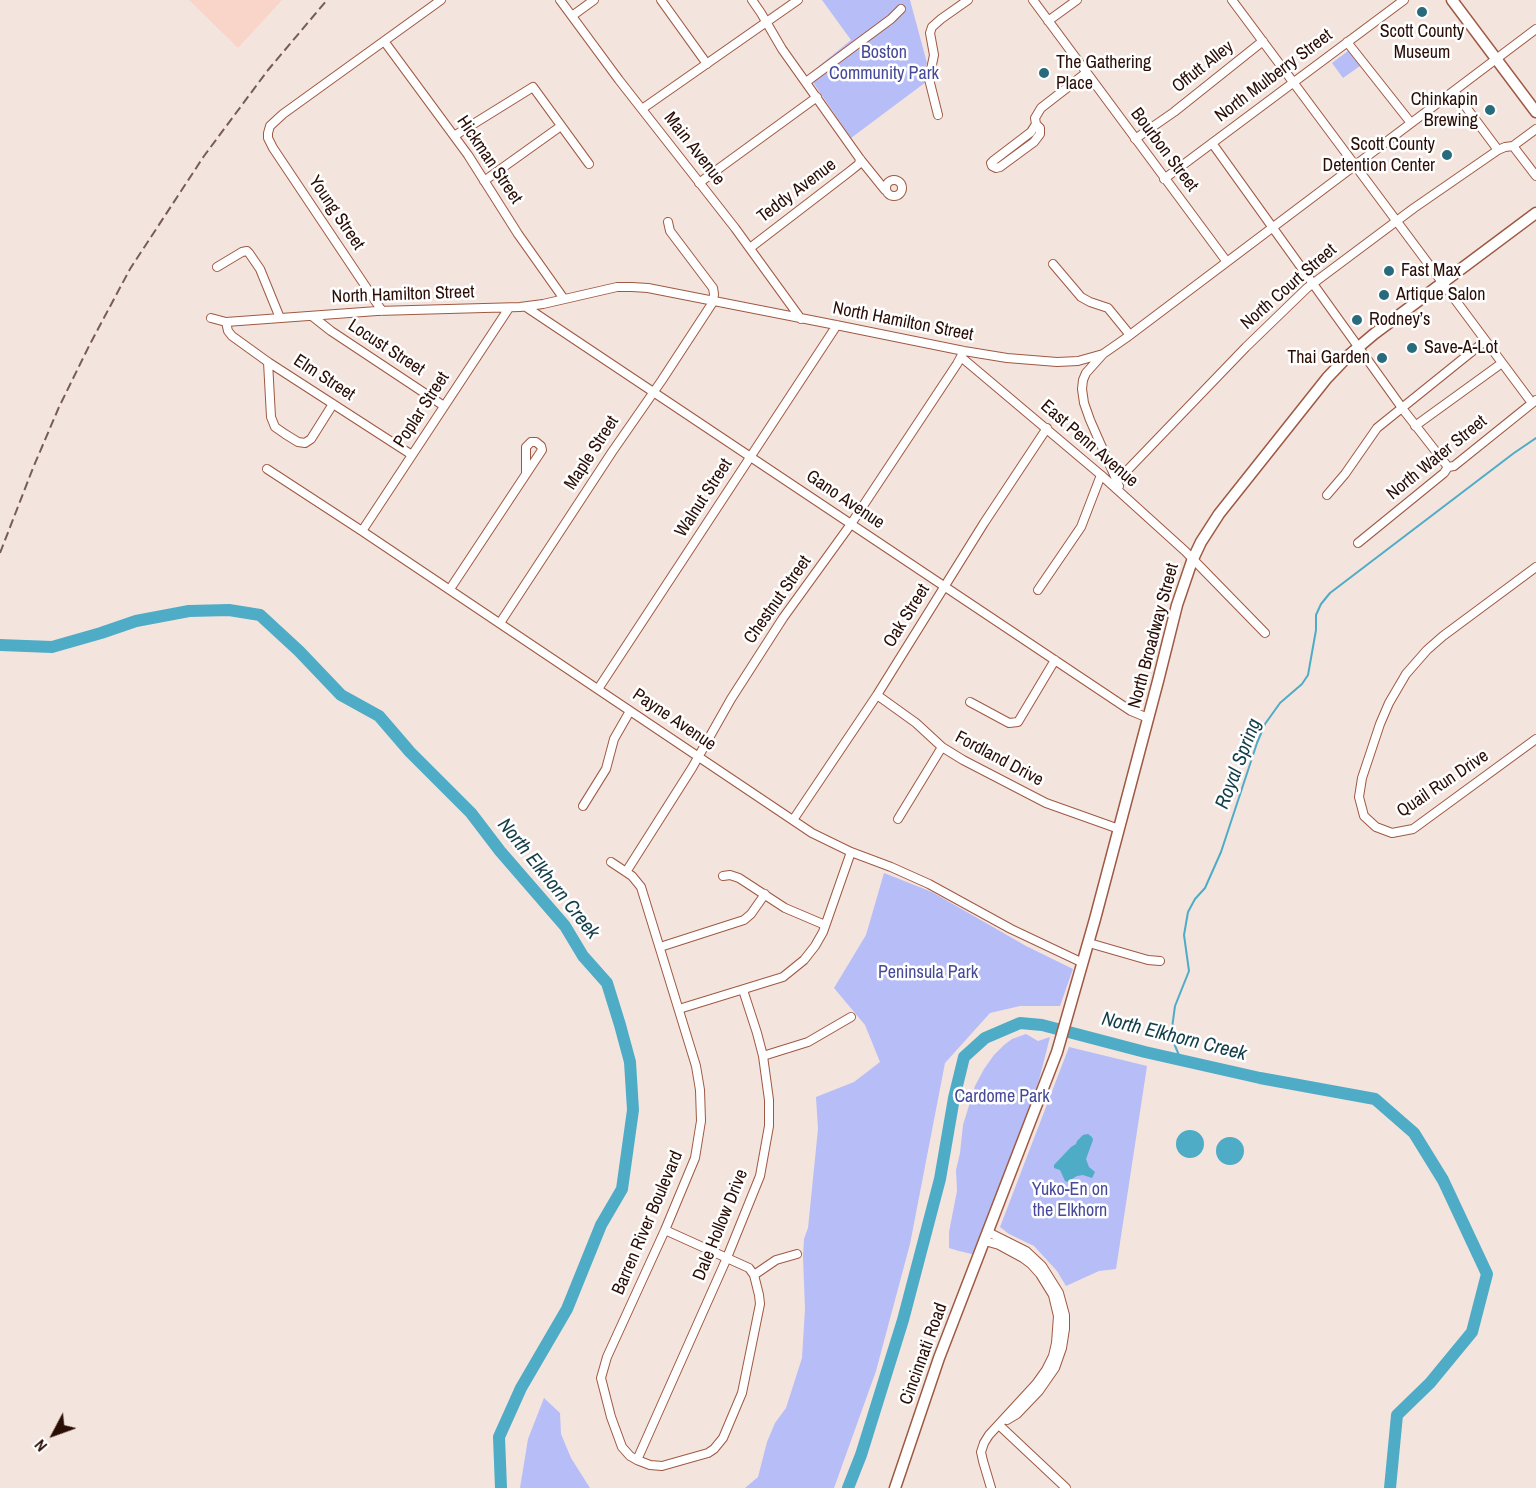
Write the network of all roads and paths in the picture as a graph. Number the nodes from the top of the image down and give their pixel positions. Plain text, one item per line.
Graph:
1 (441, 0) edge
2 (560, 0) edge
3 (594, 0) edge
4 (661, 0) edge
5 (752, 0) edge
6 (798, 0) edge
7 (968, 0) edge
8 (1033, 0) edge
9 (1077, 0) edge
10 (1232, 0) edge
11 (1404, 0) edge
12 (1452, 0) edge
13 (901, 9) dead end
14 (572, 16) junction
15 (1048, 21) junction
16 (766, 23) junction
17 (1536, 29) edge
18 (384, 41) junction
19 (1263, 41) junction
20 (1347, 42) junction
21 (1496, 59) junction
22 (707, 63) junction
23 (1086, 73) junction
24 (806, 82) junction
25 (1293, 82) junction
26 (1454, 91) junction
27 (817, 97) junction
28 (642, 109) junction
29 (1536, 112) edge
30 (938, 115) dead end
31 (1411, 123) junction
32 (1036, 124) junction
33 (561, 126) junction
34 (1536, 129) edge
35 (454, 136) junction
36 (1135, 139) junction
37 (1212, 143) junction
38 (1513, 146) junction
39 (1498, 150) junction
40 (860, 159) junction
41 (589, 164) dead end
42 (1355, 166) junction
43 (1536, 176) edge
44 (1164, 179) junction
45 (484, 181) junction
46 (699, 183) junction
47 (885, 190) dead end
48 (1536, 213) edge
49 (1396, 221) junction
50 (668, 222) dead end
51 (1273, 228) junction
52 (750, 248) junction
53 (1227, 262) junction
54 (1053, 264) dead end
55 (217, 267) dead end
56 (1443, 283) junction
57 (1313, 284) junction
58 (564, 299) junction
59 (713, 302) junction
60 (526, 307) junction
61 (509, 308) junction
62 (382, 311) junction
63 (312, 316) junction
64 (212, 318) dead end
65 (280, 318) junction
66 (801, 319) junction
67 (226, 322) junction
68 (837, 325) junction
69 (1130, 335) junction
70 (1485, 340) junction
71 (1358, 346) junction
72 (962, 354) junction
73 (1103, 354) junction
74 (1078, 361) junction
75 (268, 362) junction
76 (1502, 363) junction
77 (1083, 380) junction
78 (653, 392) junction
79 (1534, 401) edge
80 (333, 404) junction
81 (444, 406) junction
82 (1401, 406) junction
83 (1416, 426) junction
84 (1047, 428) junction
85 (412, 455) junction
86 (751, 457) junction
87 (1448, 467) junction
88 (267, 469) dead end
89 (526, 473) dead end
90 (1101, 475) junction
91 (1117, 481) junction
92 (1121, 493) junction
93 (1327, 495) dead end
94 (850, 524) junction
95 (362, 531) junction
96 (1358, 543) dead end
97 (1193, 559) junction
98 (1536, 567) edge
99 (945, 586) junction
100 (450, 589) junction
101 (1038, 590) dead end
102 (500, 623) junction
103 (1265, 633) dead end
104 (1056, 660) junction
105 (598, 689) junction
106 (877, 695) junction
107 (970, 702) dead end
108 (630, 711) junction
109 (1148, 718) junction
110 (1536, 739) edge
111 (942, 747) junction
112 (699, 756) junction
113 (584, 806) dead end
114 (897, 819) dead end
115 (793, 820) junction
116 (1119, 829) junction
117 (851, 852) junction
118 (610, 862) dead end
119 (626, 872) junction
120 (723, 876) dead end
121 (765, 894) junction
122 (825, 925) junction
123 (1089, 944) junction
124 (660, 947) junction
125 (1160, 961) dead end
126 (1083, 963) junction
127 (743, 990) junction
128 (679, 1009) junction
129 (851, 1017) dead end
130 (1057, 1052) joint
131 (763, 1056) junction
132 (665, 1230) junction
133 (986, 1236) junction
134 (797, 1254) dead end
135 (726, 1258) junction
136 (754, 1275) junction
137 (999, 1425) junction
138 (637, 1460) junction
139 (895, 1488) edge
140 (991, 1488) edge
141 (1066, 1488) edge

1 - 18 street
2 - 14 street, Main Avenue
3 - 14 street
4 - 22 street
5 - 16 street
6 - 16 street
7 - 30 street
8 - 15 street, Bourbon Street
9 - 15 street
10 - 19 street
11 - 20 street, North Mulberry Street
12 - 21 main road
13 - 24 street
14 - 28 street, Main Avenue
15 - 23 street, Bourbon Street
16 - 22 street
16 - 24 street
17 - 21 street, North Hamilton Street
18 - 35 street, Hickman Street
18 - 62 street, Young Street
19 - 25 street
19 - 36 street, Offutt Alley
20 - 25 street, North Mulberry Street
20 - 31 street
21 - 26 street, North Hamilton Street
21 - 29 main road
22 - 28 street
23 - 32 street
23 - 36 street, Bourbon Street
24 - 27 street
25 - 37 street, North Mulberry Street
25 - 42 street
26 - 31 street, North Hamilton Street
26 - 39 street
27 - 40 street
27 - 46 street
28 - 46 street, Main Avenue
31 - 42 street, North Hamilton Street
32 - 32 street
33 - 35 street
33 - 41 street
33 - 45 street
34 - 38 street, North Court Street
35 - 45 street, Hickman Street
36 - 44 street, Bourbon Street
37 - 44 street, North Mulberry Street
37 - 51 street
38 - 39 street, North Court Street
38 - 43 street
39 - 49 street, North Court Street
40 - 47 street
40 - 52 street, Teddy Avenue
42 - 49 street
42 - 51 street, North Hamilton Street
44 - 53 street, Bourbon Street
45 - 58 street, Hickman Street
46 - 52 street, Main Avenue
48 - 56 main road, North Broadway Street
49 - 56 street
49 - 57 street, North Court Street
50 - 59 street
51 - 53 street, North Hamilton Street
51 - 57 street
52 - 66 street, Main Avenue
53 - 69 street, North Hamilton Street
54 - 69 street
55 - 65 street
56 - 70 street
56 - 71 main road, North Broadway Street
57 - 71 street
57 - 91 street, North Court Street
58 - 59 street, North Hamilton Street
58 - 60 street, North Hamilton Street
59 - 66 street, North Hamilton Street
59 - 78 street, Maple Street
60 - 61 street, North Hamilton Street
60 - 78 street, Gano Avenue
61 - 62 street, North Hamilton Street
61 - 81 street, Poplar Street
62 - 63 street, North Hamilton Street
63 - 65 street, North Hamilton Street
63 - 81 street, Locust Street
64 - 67 street, North Hamilton Street
65 - 67 street, North Hamilton Street
66 - 68 street, North Hamilton Street
67 - 75 street, Elm Street
68 - 72 street, North Hamilton Street
68 - 86 street, Walnut Street
69 - 73 street, North Hamilton Street
70 - 76 street
70 - 82 street
71 - 82 street
71 - 97 main road, North Broadway Street
72 - 74 street, North Hamilton Street
72 - 84 street, East Penn Avenue
72 - 94 street, Chestnut Street
73 - 74 street, North Hamilton Street
73 - 77 street
74 - 77 street
75 - 80 street, Elm Street
75 - 80 street
76 - 79 street
76 - 83 street
77 - 91 street
78 - 86 street, Gano Avenue
78 - 102 street, Maple Street
79 - 87 street, North Water Street
80 - 85 street, Elm Street
81 - 85 street, Poplar Street
82 - 83 street
82 - 93 street
83 - 87 street
84 - 90 street, East Penn Avenue
84 - 99 street, Oak Street
85 - 95 street, Poplar Street
86 - 94 street, Gano Avenue
86 - 105 street, Walnut Street
87 - 96 street, North Water Street
88 - 95 street, Payne Avenue
89 - 100 street
90 - 92 street, East Penn Avenue
90 - 101 street
91 - 92 street
92 - 97 street, East Penn Avenue
94 - 99 street, Gano Avenue
94 - 112 street, Chestnut Street
95 - 100 street, Payne Avenue
97 - 103 street, East Penn Avenue
97 - 109 main road, North Broadway Street
98 - 110 street, Quail Run Drive
99 - 104 street, Gano Avenue
99 - 106 street, Oak Street
100 - 102 street, Payne Avenue
102 - 105 street, Payne Avenue
104 - 107 street
104 - 109 street, Gano Avenue
105 - 108 street, Payne Avenue
106 - 111 street, Fordland Drive
106 - 115 street, Oak Street
108 - 112 street, Payne Avenue
108 - 113 street
109 - 116 main road, North Broadway Street
111 - 114 street
111 - 116 street, Fordland Drive
112 - 115 street, Payne Avenue
112 - 119 street, Chestnut Street
115 - 117 street, Payne Avenue
116 - 123 main road, North Broadway Street
117 - 122 street
117 - 126 street, Payne Avenue
118 - 119 street, Barren River Boulevard
119 - 124 street, Barren River Boulevard
120 - 121 street
121 - 122 street
121 - 124 street
122 - 127 street
123 - 125 street
123 - 126 main road, North Broadway Street
124 - 128 street, Barren River Boulevard
126 - 130 main road, North Broadway Street
127 - 128 street
127 - 131 street, Dale Hollow Drive
128 - 132 street, Barren River Boulevard
129 - 131 street
130 - 133 main road, Cincinnati Road
131 - 135 street, Dale Hollow Drive
132 - 135 street
132 - 138 street, Barren River Boulevard
133 - 137 street
133 - 139 main road, Cincinnati Road
134 - 136 street
135 - 136 street
135 - 138 street, Dale Hollow Drive
136 - 138 street
137 - 140 street
137 - 141 street

